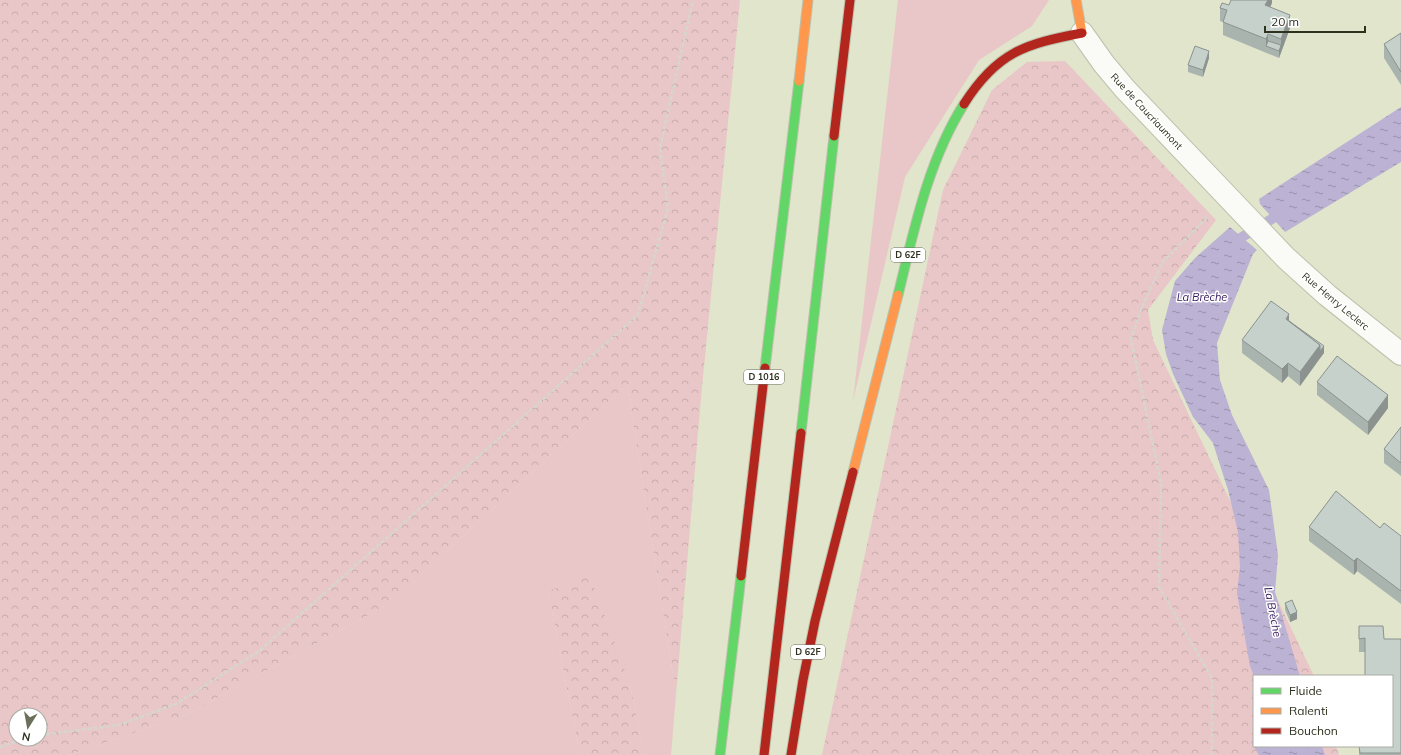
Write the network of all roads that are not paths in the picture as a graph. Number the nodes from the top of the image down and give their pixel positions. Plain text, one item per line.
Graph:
1 (808, 0) edge
2 (850, 0) edge
3 (1076, 0) edge
4 (1082, 33) junction
5 (1274, 246) joint
6 (1401, 354) edge
7 (720, 755) edge
8 (764, 755) edge
9 (792, 755) edge

1 - 7 main road, D 1016
2 - 8 main road
3 - 4 main road, Rue de Caucriaumont
4 - 5 street, Rue de Caucriaumont
4 - 9 main road, D 62F
5 - 6 street, Rue Henry Leclerc

